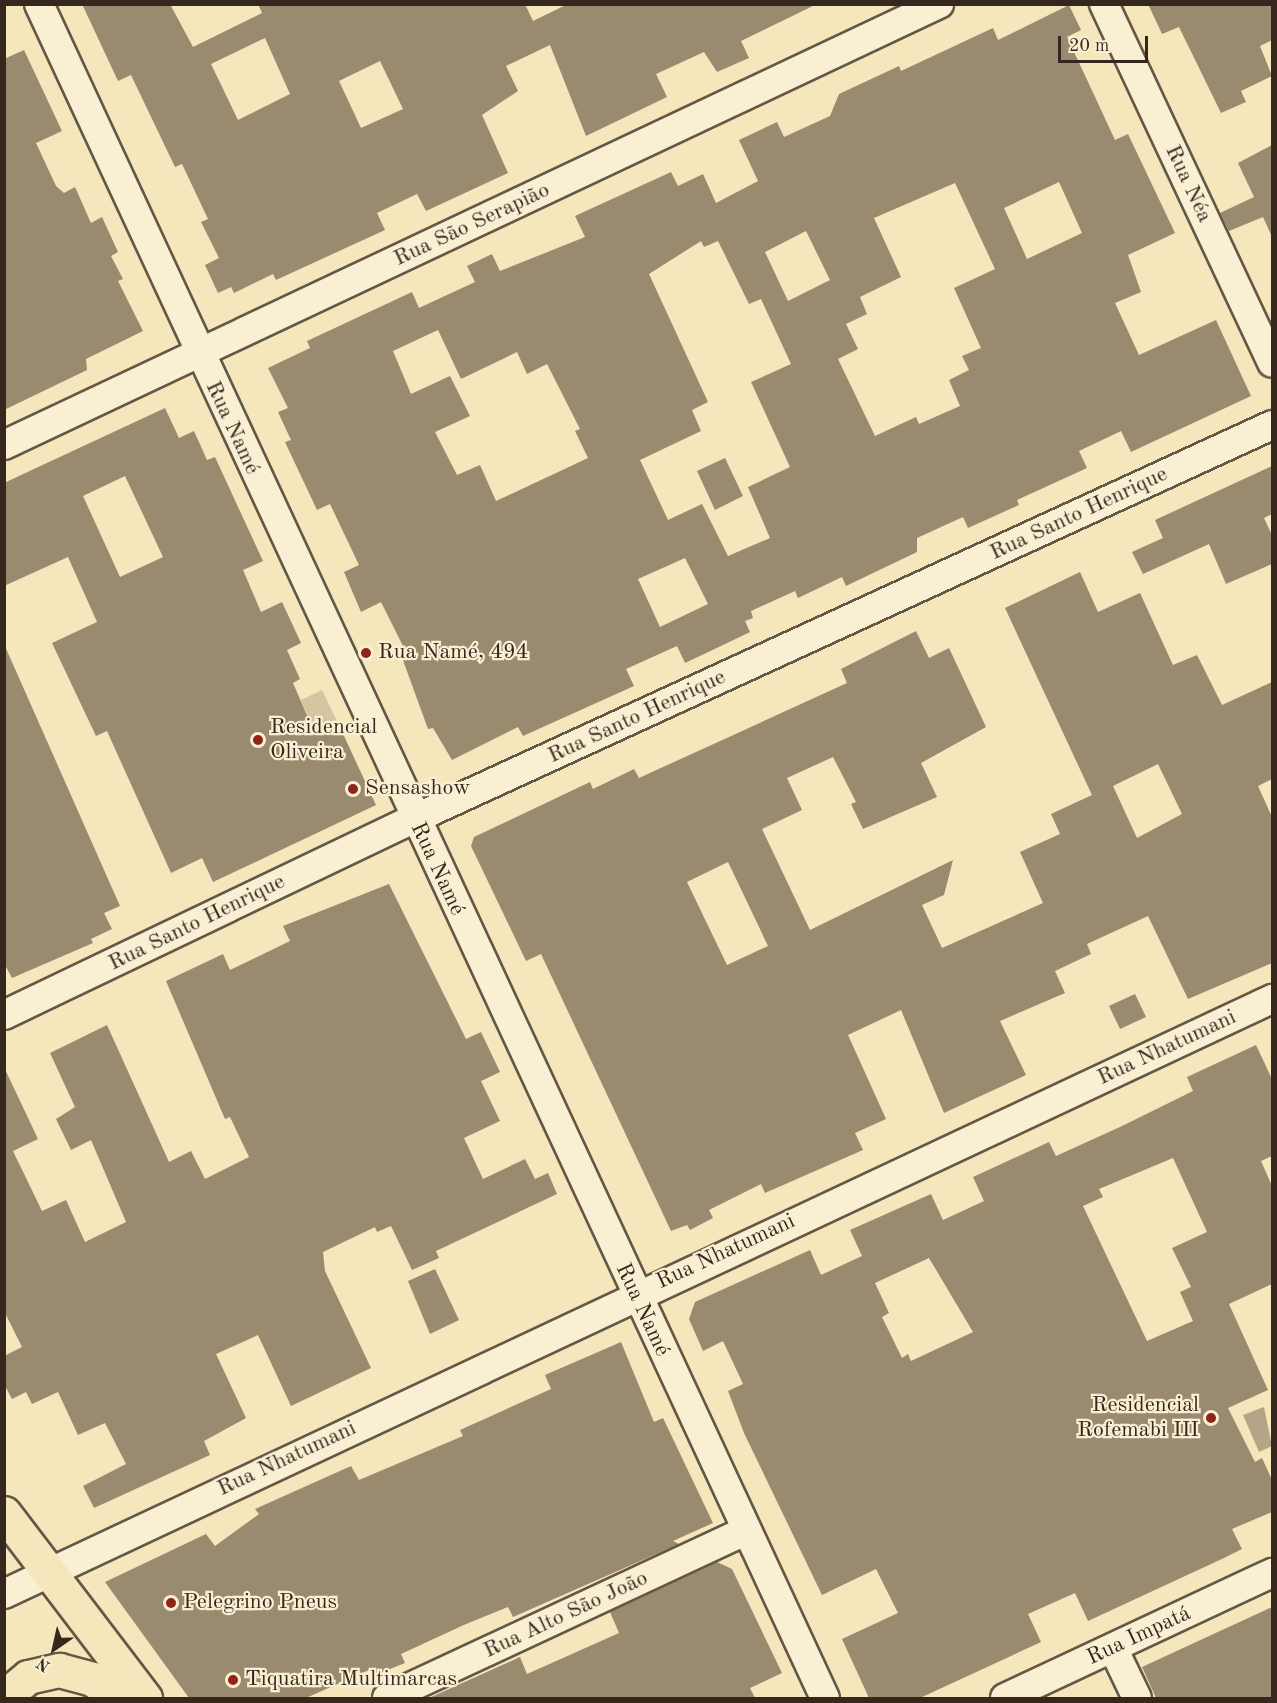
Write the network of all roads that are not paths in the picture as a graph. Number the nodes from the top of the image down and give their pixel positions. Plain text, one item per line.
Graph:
1 (39, 4) edge
2 (939, 4) edge
3 (1104, 4) edge
4 (198, 354) junction
5 (1272, 363) edge
6 (1272, 425) edge
7 (4, 445) edge
8 (414, 819) junction
9 (1272, 999) edge
10 (4, 1015) edge
11 (635, 1295) junction
12 (4, 1513) edge
13 (745, 1531) junction
14 (52, 1571) junction
15 (1272, 1573) edge
16 (4, 1594) edge
17 (1113, 1648) junction
18 (4, 1697) edge
19 (120, 1698) edge
20 (145, 1698) edge
21 (387, 1698) edge
22 (825, 1698) edge
23 (1005, 1698) edge
24 (1137, 1698) edge

1 - 4 street, Rua Namé
2 - 4 street, Rua São Serapião
3 - 5 street, Rua Néa
4 - 7 street, Rua São Serapião
4 - 8 street, Rua Namé
6 - 8 street, Rua Santo Henrique
8 - 10 street, Rua Santo Henrique
8 - 11 street, Rua Namé
9 - 11 street, Rua Nhatumani
11 - 13 street, Rua Namé
11 - 14 street, Rua Nhatumani
12 - 14 main road
13 - 21 street, Rua Alto São João
13 - 22 street, Rua Namé
14 - 16 street, Rua Nhatumani
14 - 20 main road
15 - 17 street, Rua Impatá
17 - 23 street, Rua Impatá
17 - 24 street
18 - 19 main road

